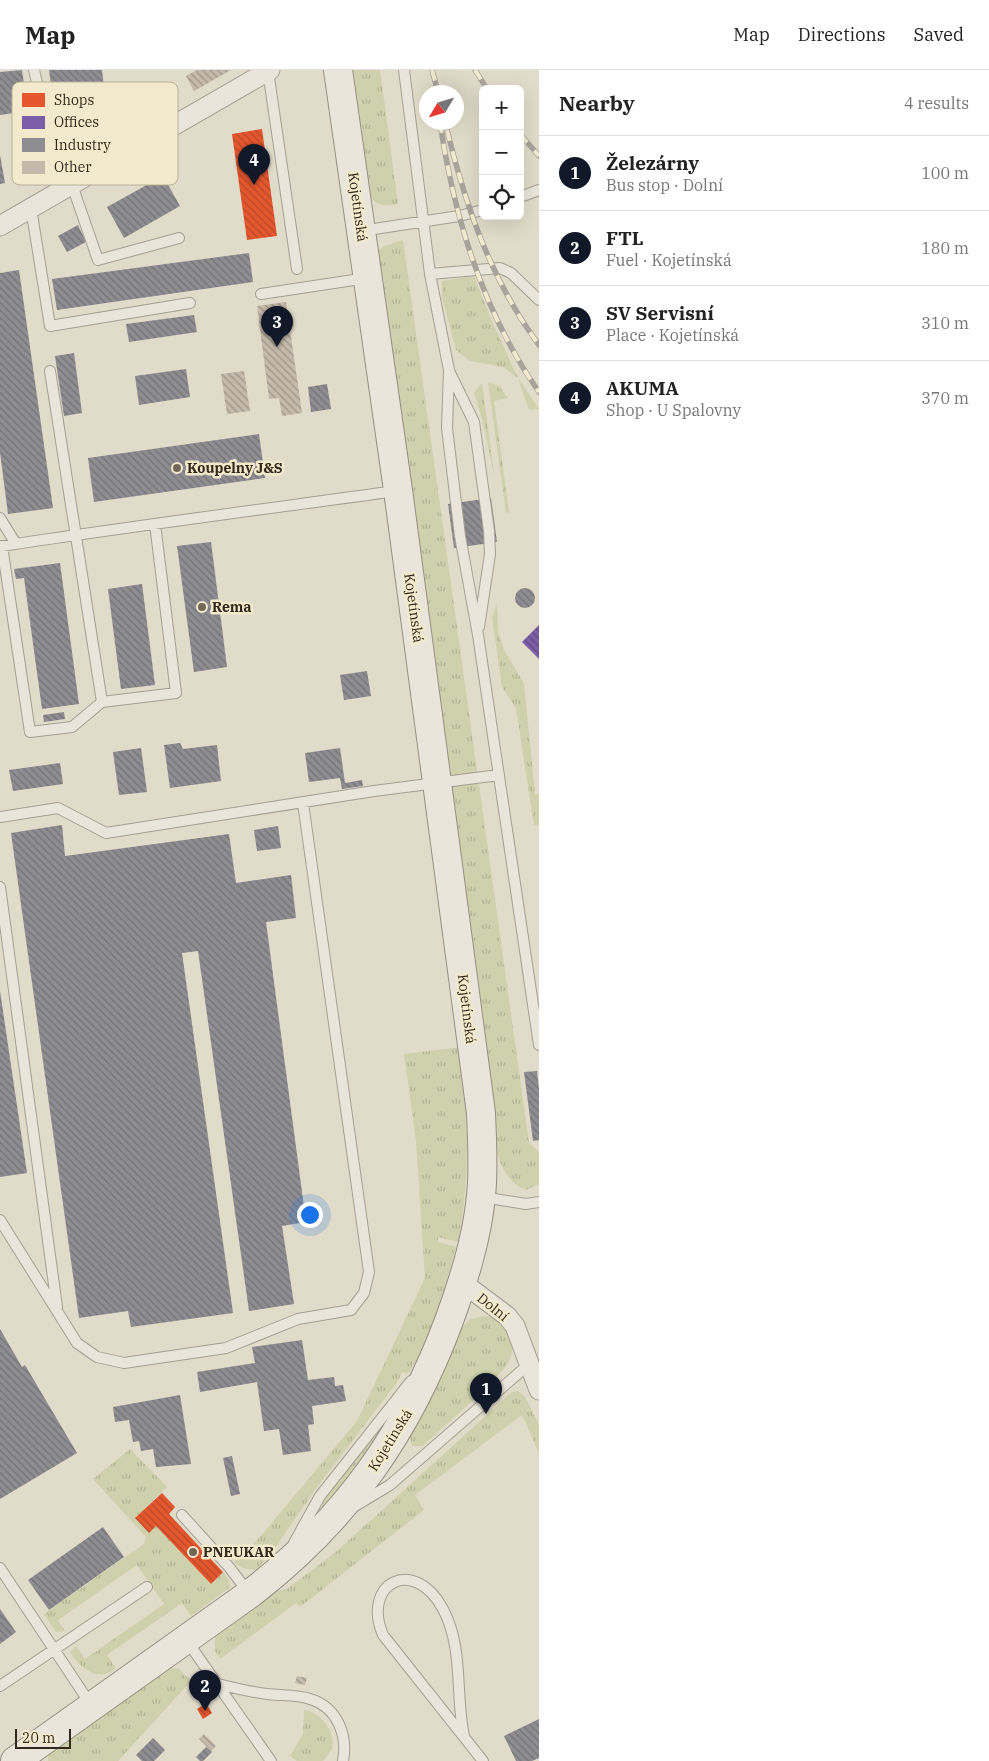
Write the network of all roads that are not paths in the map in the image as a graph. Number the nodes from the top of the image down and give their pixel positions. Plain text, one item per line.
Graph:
1 (338, 70) edge
2 (404, 70) edge
3 (269, 71) edge
4 (178, 123) edge
5 (72, 185) joint
6 (539, 190) edge
7 (524, 196) edge
8 (31, 208) junction
9 (479, 211) edge
10 (423, 220) junction
11 (0, 226) edge
12 (361, 231) junction
13 (179, 238) dead end
14 (297, 269) dead end
15 (430, 274) junction
16 (368, 278) junction
17 (261, 294) dead end
18 (539, 300) edge
19 (190, 303) dead end
20 (449, 370) junction
21 (50, 371) dead end
22 (398, 490) junction
23 (0, 518) edge
24 (155, 524) junction
25 (77, 535) junction
26 (16, 544) junction
27 (478, 635) junction
28 (102, 702) junction
29 (499, 775) junction
30 (438, 782) junction
31 (303, 803) junction
32 (0, 817) edge
33 (0, 887) edge
34 (539, 1045) edge
35 (481, 1197) junction
36 (539, 1202) edge
37 (0, 1220) edge
38 (463, 1283) junction
39 (57, 1312) junction
40 (440, 1345) junction
41 (528, 1365) junction
42 (539, 1390) edge
43 (182, 1516) dead end
44 (333, 1519) junction
45 (0, 1568) edge
46 (278, 1572) junction
47 (147, 1587) dead end
48 (249, 1594) junction
49 (186, 1640) junction
50 (54, 1650) junction
51 (218, 1684) junction
52 (0, 1686) edge
53 (92, 1706) junction
54 (464, 1736) junction
55 (23, 1759) edge
56 (271, 1761) edge
57 (343, 1761) edge
58 (483, 1761) edge

1 - 12 main road, Kojetínská
2 - 10 lane
3 - 4 street
3 - 14 lane
5 - 8 street
5 - 13 lane
6 - 7 lane
8 - 11 street
8 - 19 lane
9 - 10 lane
10 - 12 lane
10 - 15 lane
12 - 16 main road, Kojetínská
15 - 18 lane
15 - 20 lane
16 - 17 lane
16 - 22 main road, Kojetínská
20 - 27 lane
20 - 27 lane
21 - 25 lane
22 - 24 lane
22 - 30 main road, Kojetínská
23 - 26 lane
24 - 25 lane
24 - 28 lane
25 - 26 lane
25 - 28 lane
26 - 28 lane
27 - 29 lane
29 - 30 lane
29 - 34 lane
30 - 31 lane
30 - 35 main road, Kojetínská
31 - 32 lane
31 - 39 lane
33 - 39 lane
35 - 36 lane
35 - 38 main road, Kojetínská
37 - 39 lane
38 - 40 main road, Kojetínská
38 - 41 street, Dolní
40 - 44 main road, Kojetínská
40 - 46 lane
41 - 42 street, Dolní
41 - 44 lane
43 - 48 lane
44 - 46 main road, Kojetínská
45 - 50 lane
46 - 48 main road, Kojetínská
47 - 50 lane
48 - 49 main road, Kojetínská
49 - 51 lane
49 - 53 main road, Kojetínská
50 - 52 lane
50 - 53 lane
51 - 56 lane
51 - 57 lane
53 - 55 main road, Kojetínská
54 - 54 lane
54 - 58 lane

